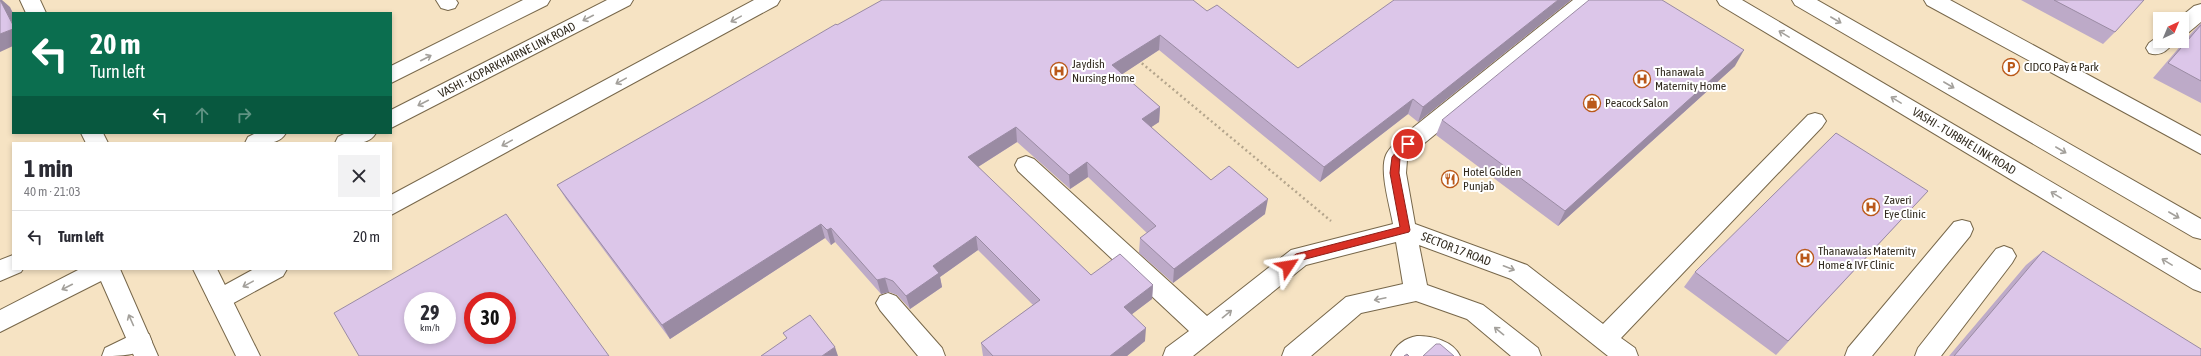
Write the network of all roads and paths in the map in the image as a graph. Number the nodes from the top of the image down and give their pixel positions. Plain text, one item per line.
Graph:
1 (30, 0) edge
2 (540, 0) edge
3 (622, 0) edge
4 (770, 0) edge
5 (1586, 0) edge
6 (1727, 0) edge
7 (1802, 0) edge
8 (1934, 0) edge
9 (2201, 11) edge
10 (36, 12) edge
11 (2189, 21) edge
12 (1133, 56) edge
13 (392, 74) edge
14 (392, 119) edge
15 (1815, 121) dead end
16 (274, 134) edge
17 (363, 134) edge
18 (258, 142) edge
19 (348, 142) edge
20 (2201, 146) edge
21 (1026, 165) dead end
22 (392, 205) edge
23 (1962, 229) dead end
24 (1405, 230) junction
25 (2201, 230) edge
26 (1356, 242) junction
27 (2004, 256) dead end
28 (12, 265) edge
29 (100, 270) edge
30 (108, 270) edge
31 (206, 270) edge
32 (273, 270) edge
33 (0, 271) edge
34 (2201, 282) edge
35 (1416, 291) junction
36 (220, 299) junction
37 (888, 303) dead end
38 (0, 322) edge
39 (1206, 331) junction
40 (1604, 339) junction
41 (143, 349) edge
42 (114, 356) edge
43 (248, 356) edge
44 (933, 356) edge
45 (1175, 356) edge
46 (1294, 356) edge
47 (1403, 356) edge
48 (1448, 356) edge
49 (1529, 356) edge
50 (1626, 356) edge
51 (1857, 356) edge
52 (1927, 356) edge

1 - 10 main road
13 -> 2 main road
3 -> 14 main road, VASHI - KOPARKHAIRNE LINK ROAD
4 -> 22 main road
5 - 24 main road
34 -> 6 main road, VASHI - TURBHE LINK ROAD
7 -> 25 main road
8 - 20 main road
9 - 11 main road
12 - 26 path
15 - 40 main road
16 - 18 main road
17 - 19 main road
21 - 39 main road
23 - 51 main road
24 - 26 main road, SECTOR 17 ROAD
24 - 35 main road
24 -> 40 main road, SECTOR 17 ROAD
39 -> 26 main road, SECTOR 17 ROAD
27 - 52 main road
28 - 33 main road
29 -> 38 main road
41 -> 30 main road
31 - 36 main road
32 -> 36 main road
35 -> 46 main road
49 -> 35 main road
36 - 43 main road
37 - 44 main road
39 - 45 main road, SECTOR 17 ROAD
40 - 50 main road, SECTOR 17 ROAD
41 - 42 main road
47 - 48 main road

